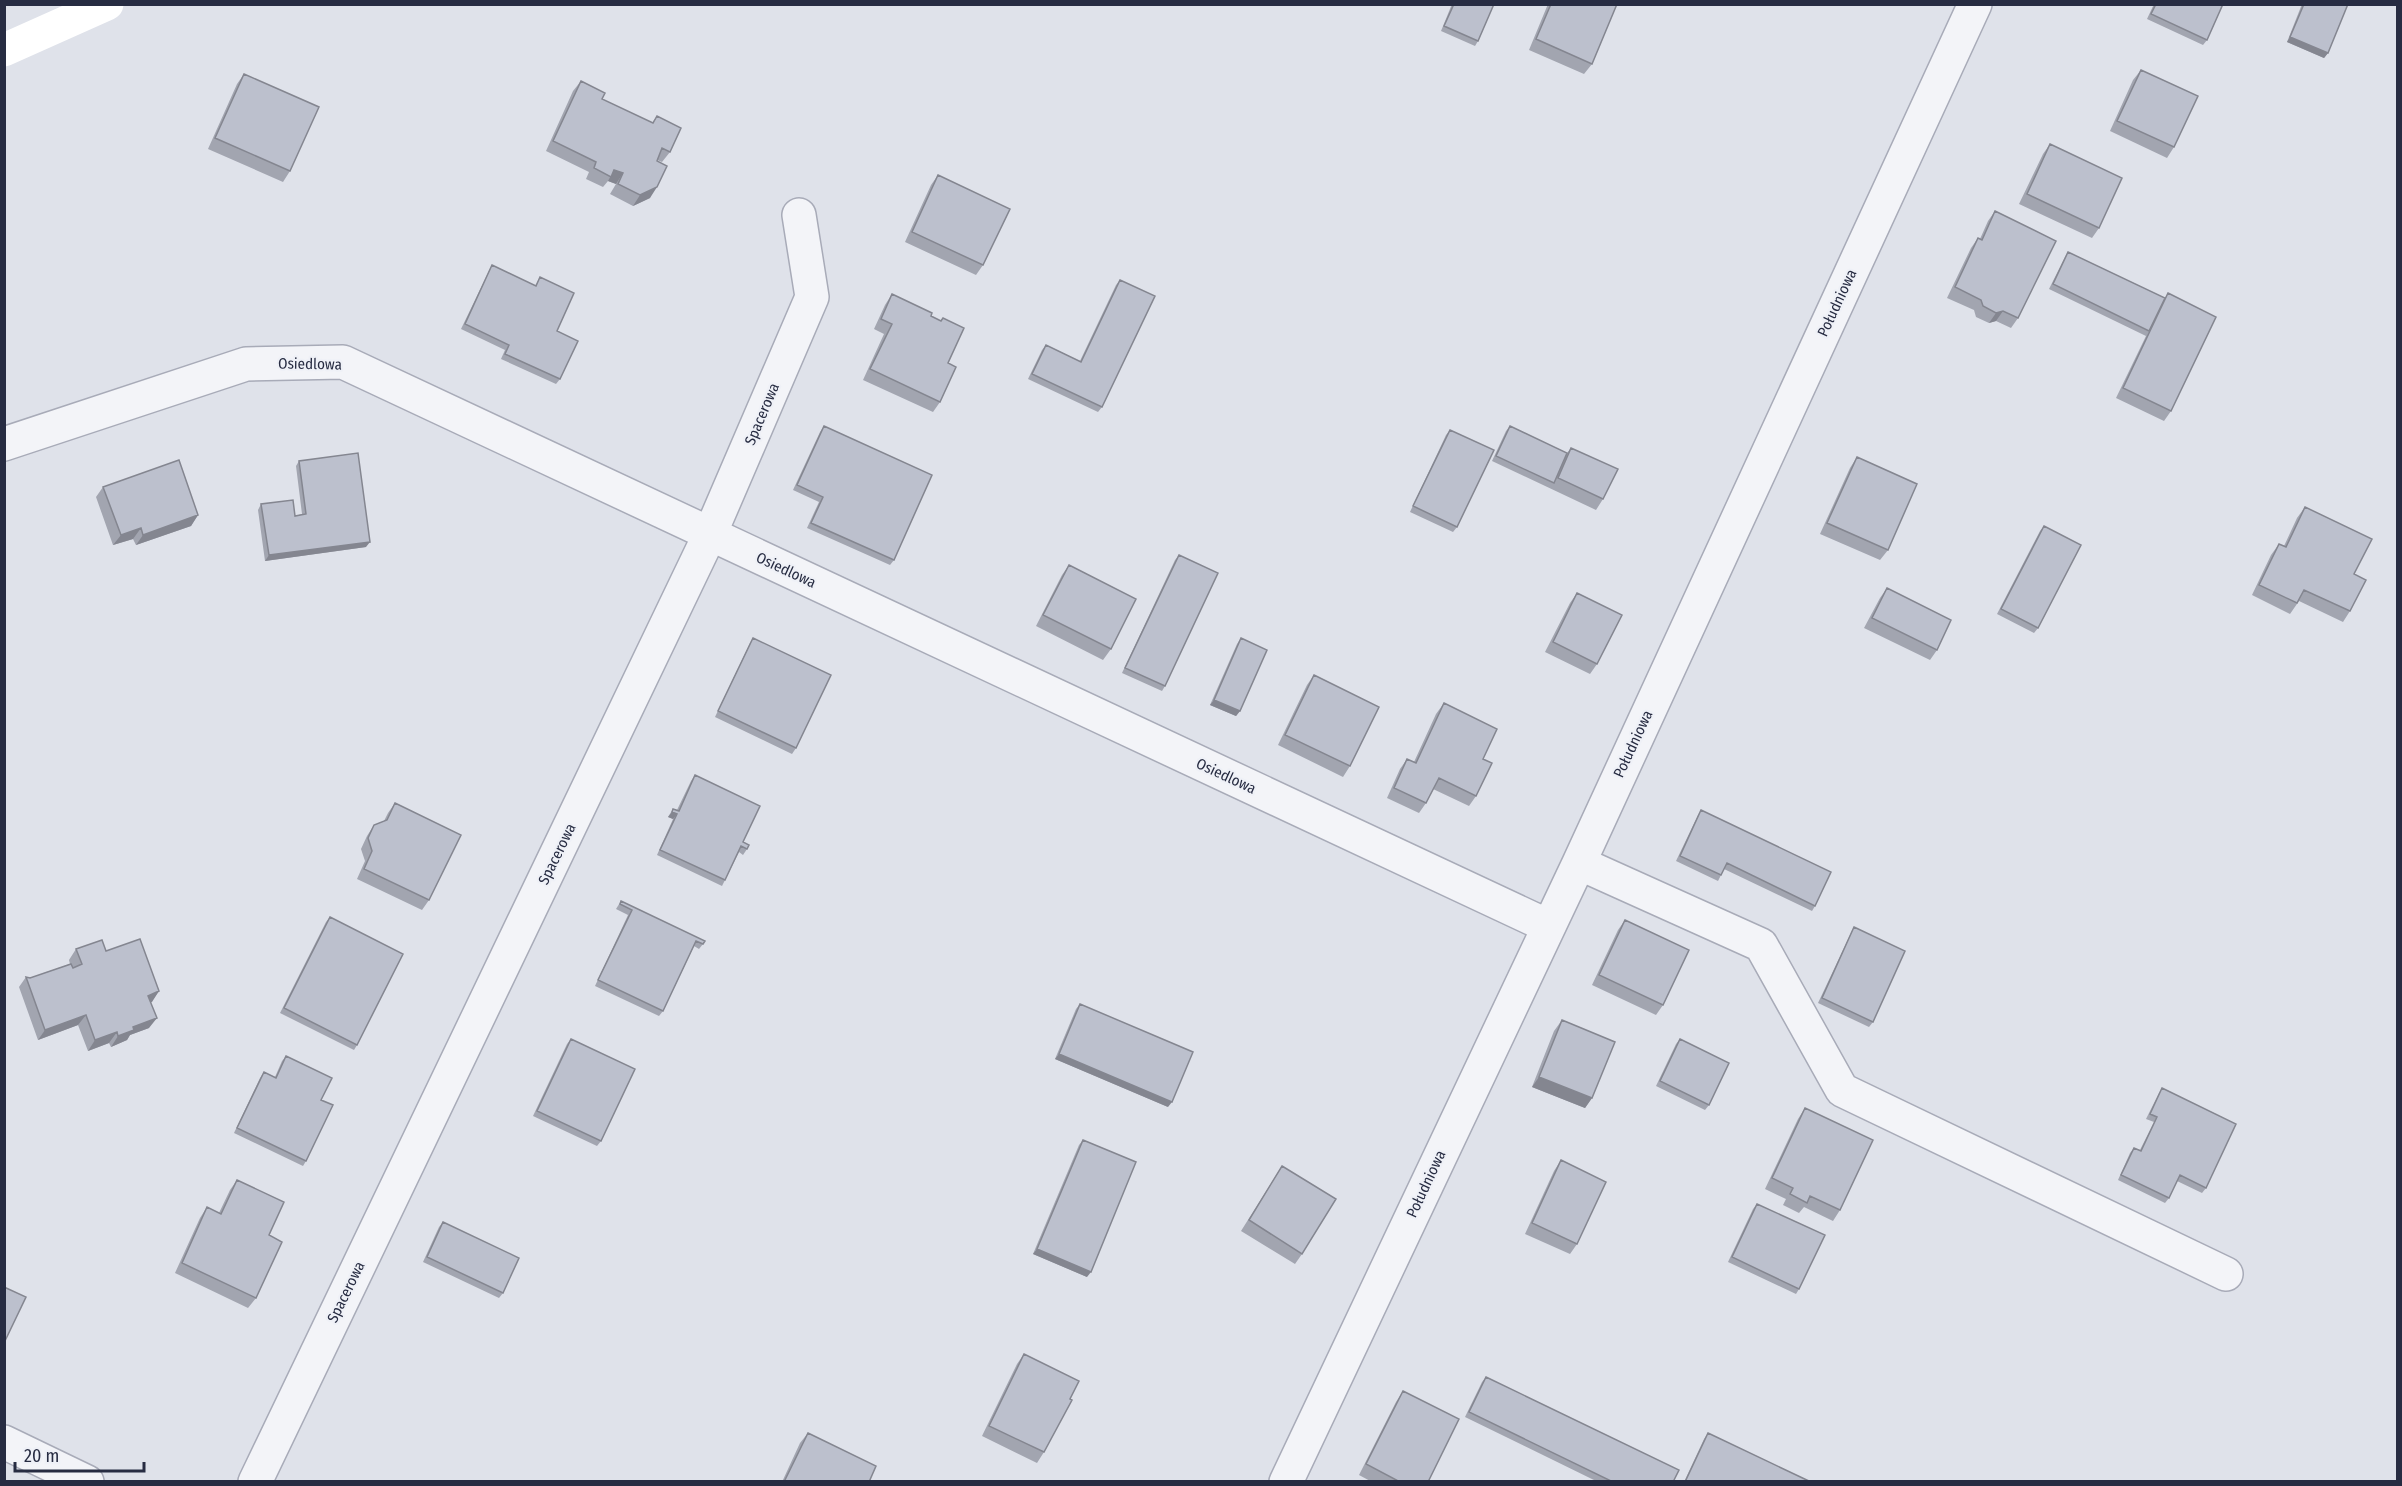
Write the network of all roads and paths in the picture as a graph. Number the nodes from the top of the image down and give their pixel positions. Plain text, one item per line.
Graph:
1 (107, 4) edge
2 (1975, 4) edge
3 (4, 50) edge
4 (800, 215) dead end
5 (4, 444) edge
6 (710, 534) junction
7 (1578, 863) junction
8 (1548, 926) junction
9 (2226, 1274) dead end
10 (4, 1442) edge
11 (87, 1482) edge
12 (255, 1482) edge
13 (1286, 1482) edge

1 - 3 street
2 - 7 street, Południowa
4 - 6 street, Spacerowa
5 - 6 street, Osiedlowa
6 - 8 street, Osiedlowa
6 - 12 street, Spacerowa
7 - 8 street, Południowa
7 - 9 street
8 - 13 street, Południowa
10 - 11 street

